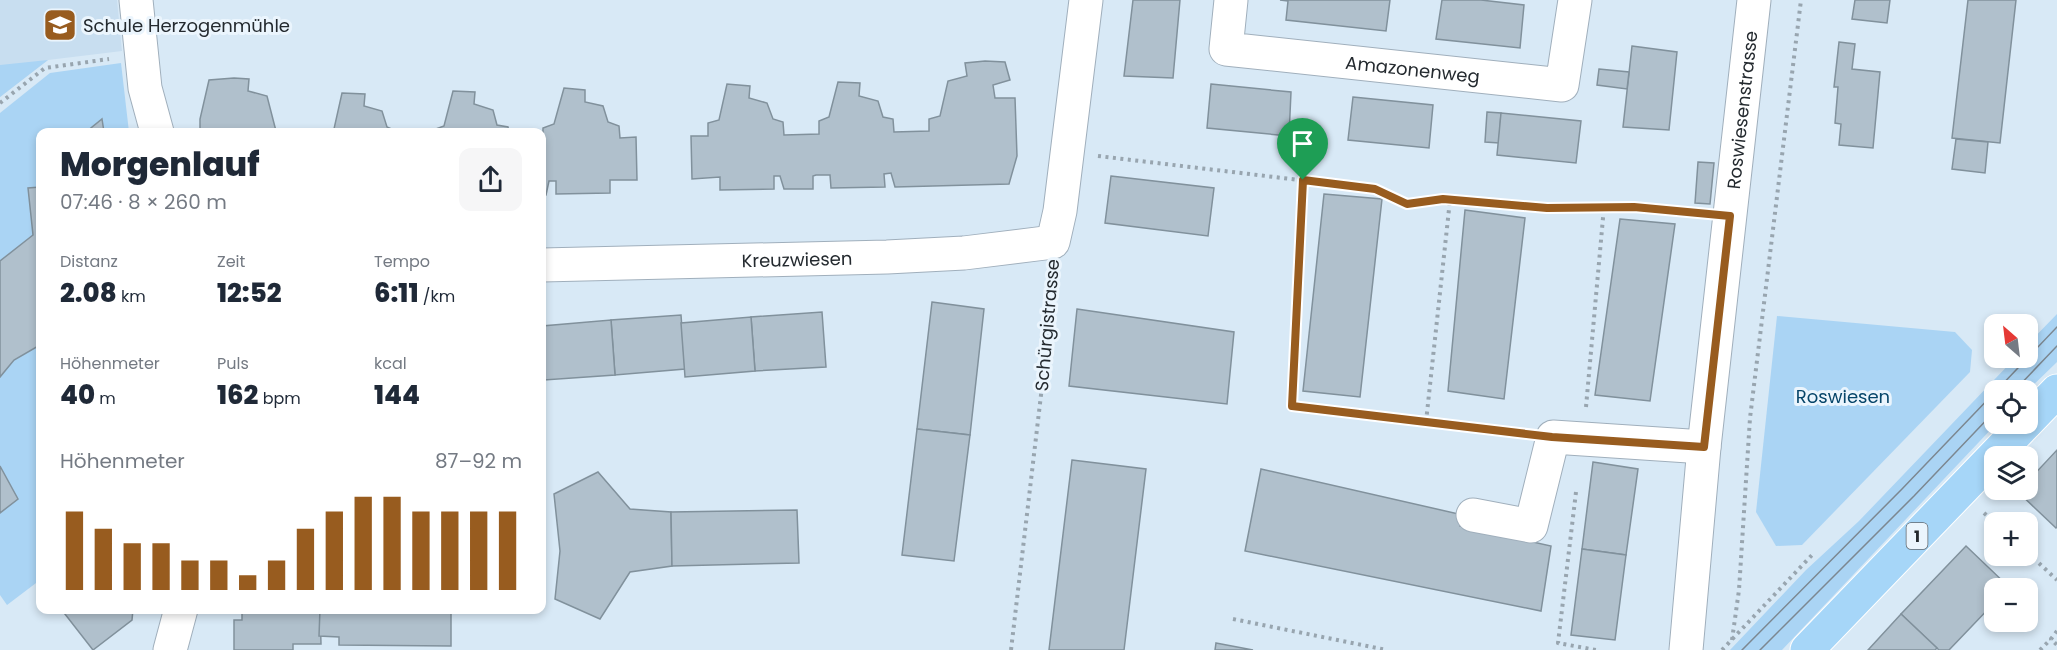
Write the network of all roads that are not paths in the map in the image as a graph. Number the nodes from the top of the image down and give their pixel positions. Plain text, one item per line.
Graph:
1 (136, 0) edge
2 (1086, 0) edge
3 (1231, 0) edge
4 (1575, 0) edge
5 (1755, 0) edge
6 (156, 128) edge
7 (1053, 242) joint
8 (546, 266) edge
9 (2057, 391) edge
10 (2038, 411) edge
11 (2015, 434) edge
12 (1704, 447) junction
13 (1473, 515) dead end
14 (180, 614) edge
15 (170, 650) edge
16 (1686, 650) edge
17 (1807, 650) edge

1 - 6 street
2 - 7 street, Schürgistrasse
3 - 4 street, Amazonenweg
5 - 12 street, Roswiesenstrasse
7 - 8 street, Kreuzwiesen
9 - 10 main road, 1
11 - 17 main road, 1
12 - 13 street
12 - 16 street, Roswiesenstrasse
14 - 15 street

